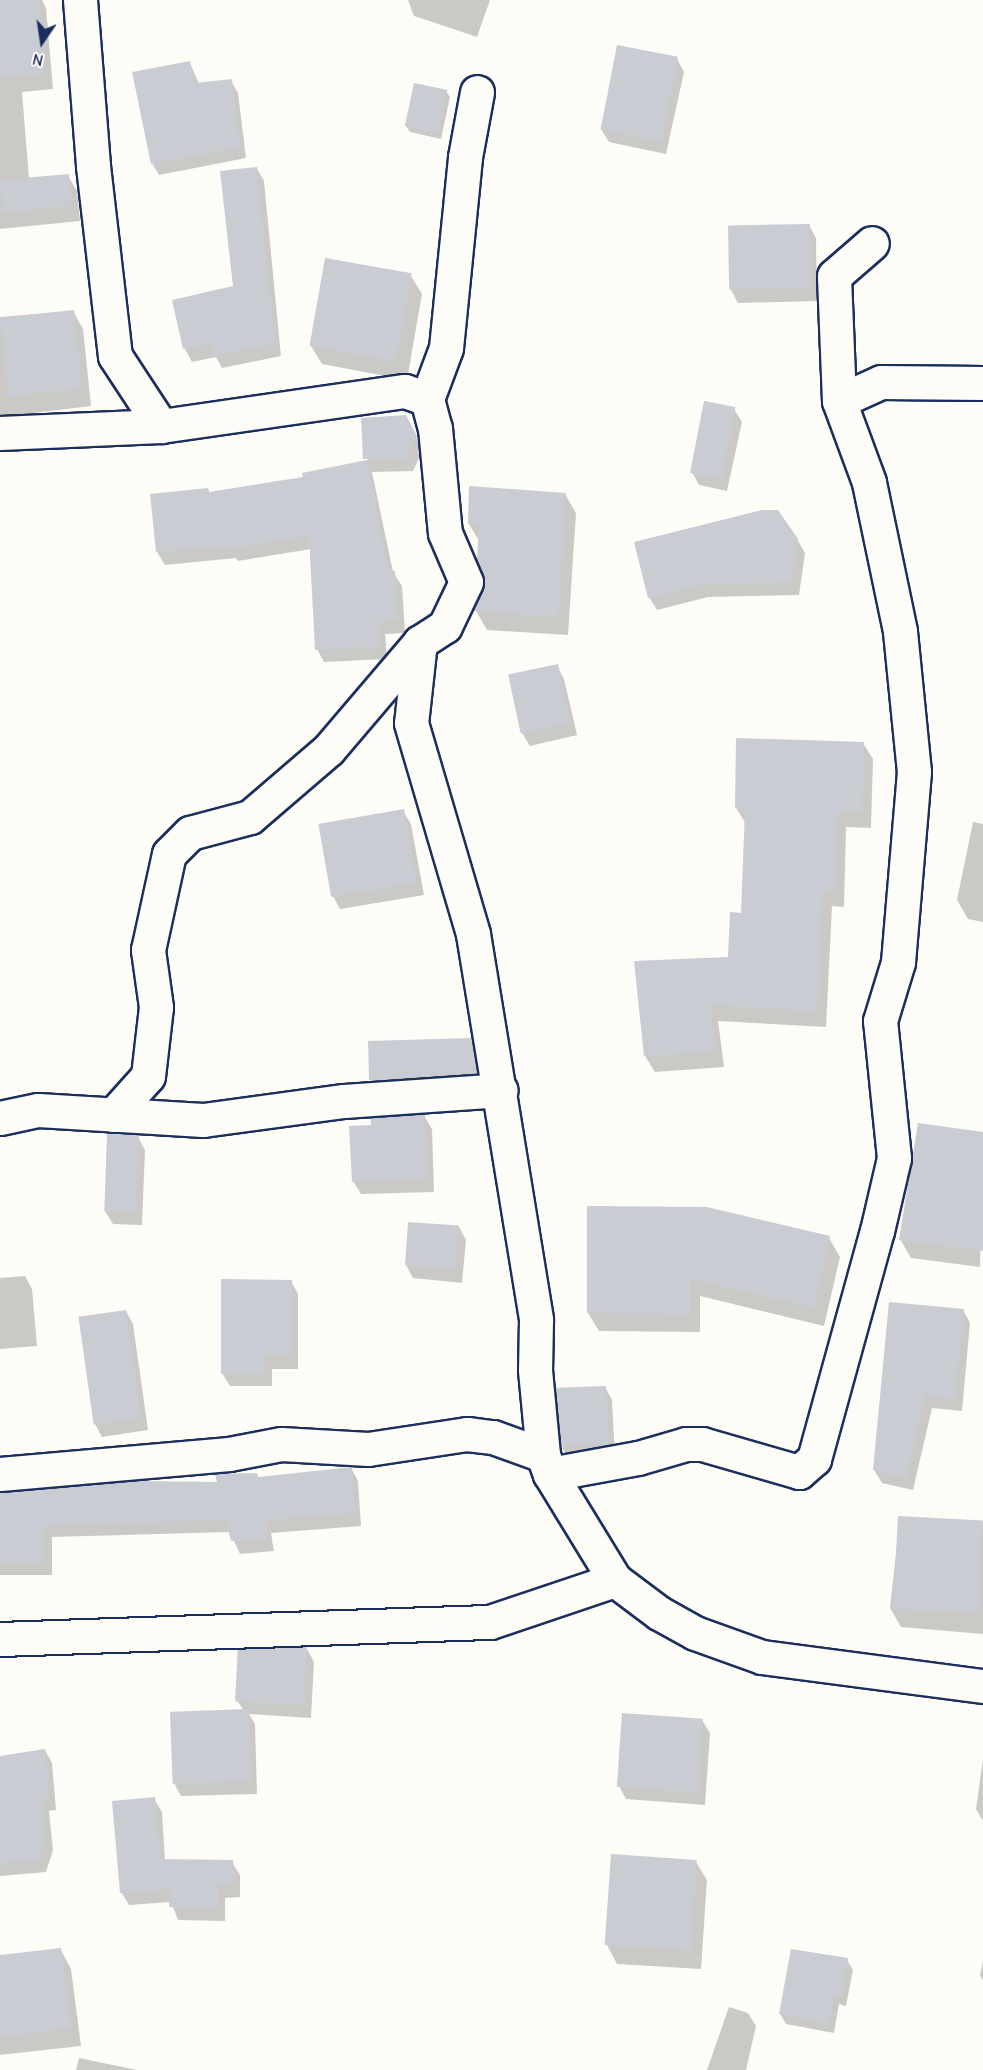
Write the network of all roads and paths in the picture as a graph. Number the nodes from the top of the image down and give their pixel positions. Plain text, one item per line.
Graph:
1 (80, 0) edge
2 (477, 92) dead end
3 (872, 243) dead end
4 (983, 383) edge
5 (427, 399) junction
6 (839, 400) junction
7 (161, 426) junction
8 (0, 433) edge
9 (420, 642) junction
10 (501, 1090) junction
11 (113, 1115) junction
12 (0, 1118) edge
13 (547, 1464) junction
14 (0, 1474) edge
15 (615, 1580) junction
16 (0, 1639) edge
17 (983, 1686) edge

1 - 7 street
2 - 5 street
3 - 6 street
4 - 6 street
5 - 7 street
5 - 9 street
6 - 13 street
7 - 8 street
9 - 10 street
9 - 11 street
10 - 11 street
10 - 13 street
11 - 12 street
13 - 14 street
13 - 15 street
15 - 16 street
15 - 17 street

